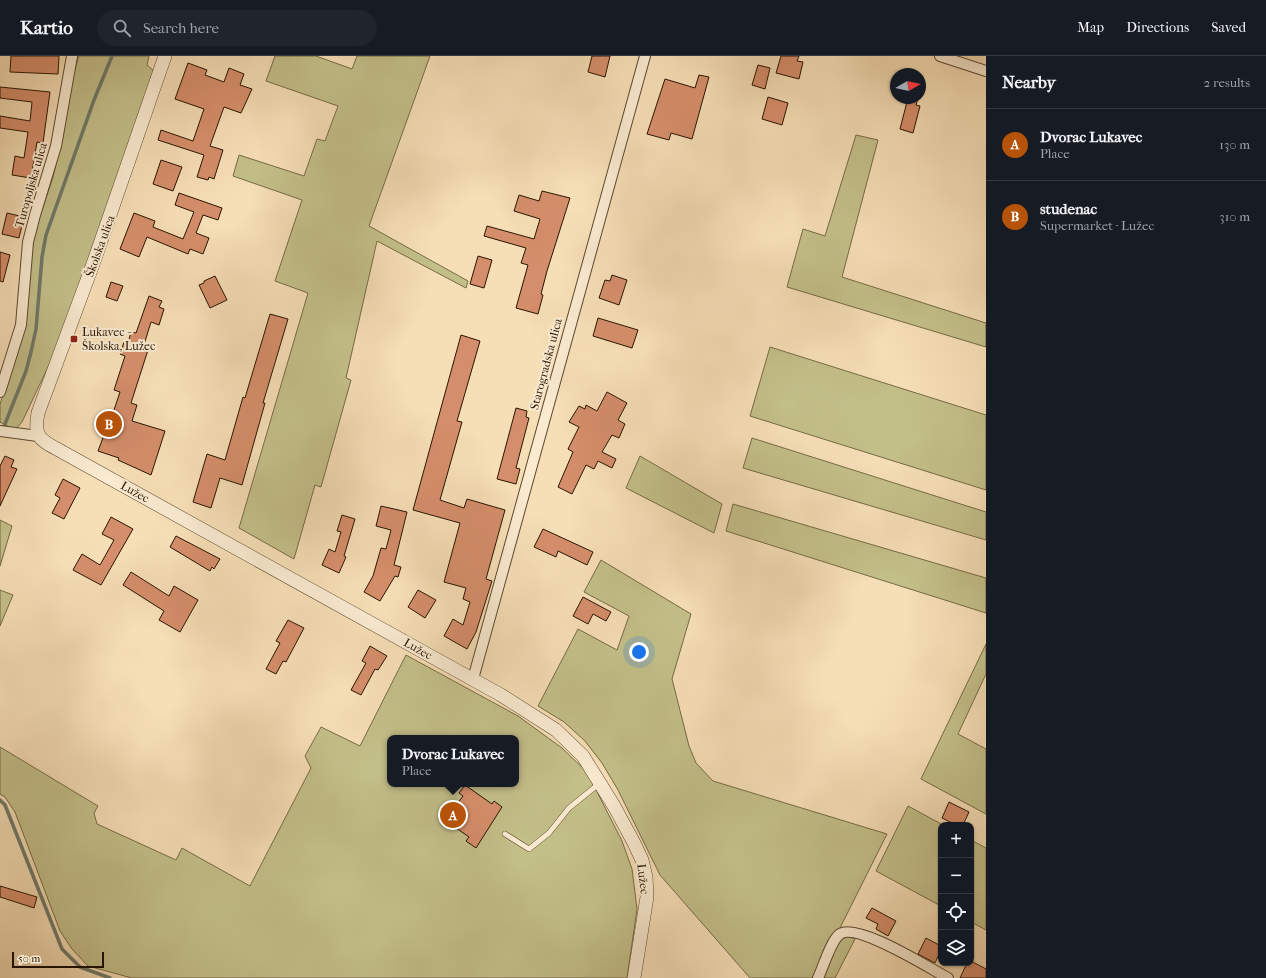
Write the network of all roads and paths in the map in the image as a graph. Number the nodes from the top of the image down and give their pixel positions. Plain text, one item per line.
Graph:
1 (72, 56) edge
2 (165, 56) edge
3 (645, 56) edge
4 (940, 56) edge
5 (986, 71) edge
6 (0, 392) edge
7 (0, 431) edge
8 (38, 436) junction
9 (473, 679) junction
10 (601, 782) junction
11 (505, 834) dead end
12 (634, 978) edge
13 (818, 978) edge
14 (948, 978) edge

1 - 6 street, Turopoljska ulica
2 - 8 street, Školska ulica
3 - 9 street, Starogradska ulica
4 - 5 street
7 - 8 street
8 - 9 street, Lužec
9 - 10 street, Lužec
10 - 11 lane
10 - 12 street, Lužec
13 - 14 street

